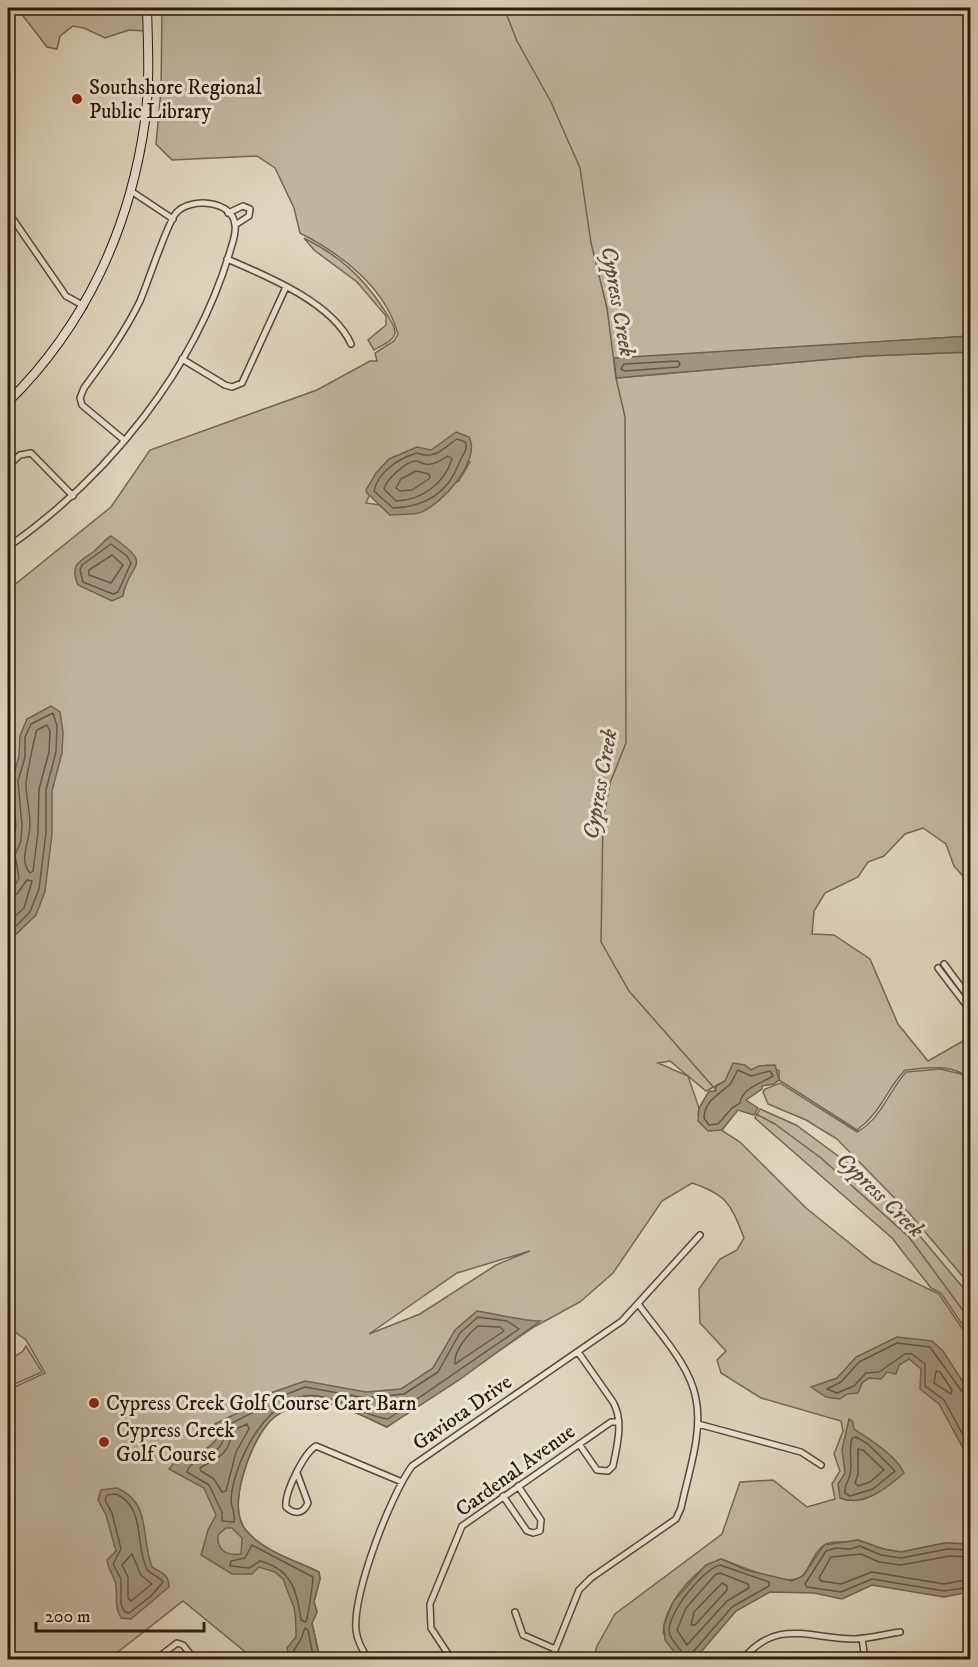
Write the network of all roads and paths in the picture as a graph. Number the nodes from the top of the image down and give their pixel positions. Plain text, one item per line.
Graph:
1 (147, 8) edge
2 (131, 191) junction
3 (8, 212) edge
4 (228, 213) junction
5 (173, 219) junction
6 (236, 225) junction
7 (227, 259) junction
8 (286, 287) junction
9 (8, 302) edge
10 (84, 306) junction
11 (8, 316) edge
12 (351, 344) dead end
13 (182, 359) junction
14 (8, 402) edge
15 (124, 440) junction
16 (8, 466) edge
17 (73, 496) junction
18 (8, 547) edge
19 (944, 964) dead end
20 (938, 968) dead end
21 (951, 974) junction
22 (946, 978) junction
23 (970, 999) edge
24 (970, 1010) edge
25 (700, 1235) dead end
26 (639, 1305) junction
27 (578, 1352) junction
28 (619, 1422) junction
29 (698, 1425) junction
30 (579, 1444) junction
31 (821, 1465) dead end
32 (297, 1473) junction
33 (402, 1482) junction
34 (518, 1486) junction
35 (503, 1496) junction
36 (515, 1612) dead end
37 (900, 1632) dead end
38 (862, 1638) junction
39 (555, 1649) junction
40 (155, 1659) edge
41 (195, 1659) edge
42 (369, 1659) edge
43 (452, 1659) edge
44 (551, 1659) edge
45 (742, 1659) edge
46 (865, 1659) edge

1 - 2 street
2 - 5 street
2 - 10 street
3 - 10 street
4 - 5 street
4 - 6 street
4 - 6 street
5 - 15 street
6 - 7 street
7 - 8 street
7 - 13 street
8 - 12 street
8 - 13 street
9 - 11 street
10 - 14 street
13 - 15 street
15 - 17 street
16 - 17 street
17 - 18 street
19 - 21 street
20 - 22 street
21 - 22 street
21 - 23 street
22 - 24 street
25 - 26 street, Gaviota Drive
26 - 27 street, Gaviota Drive
26 - 29 street
27 - 28 street
27 - 33 street, Gaviota Drive
28 - 30 street, Cardenal Avenue
28 - 30 street
29 - 31 street
29 - 39 street
30 - 34 street, Cardenal Avenue
32 - 32 street
32 - 33 street
33 - 42 street, Gaviota Drive
34 - 35 street, Cardenal Avenue
34 - 35 street
35 - 43 street, Cardenal Avenue
36 - 39 street
37 - 38 street
38 - 45 street
38 - 46 street
39 - 44 street
40 - 41 street

